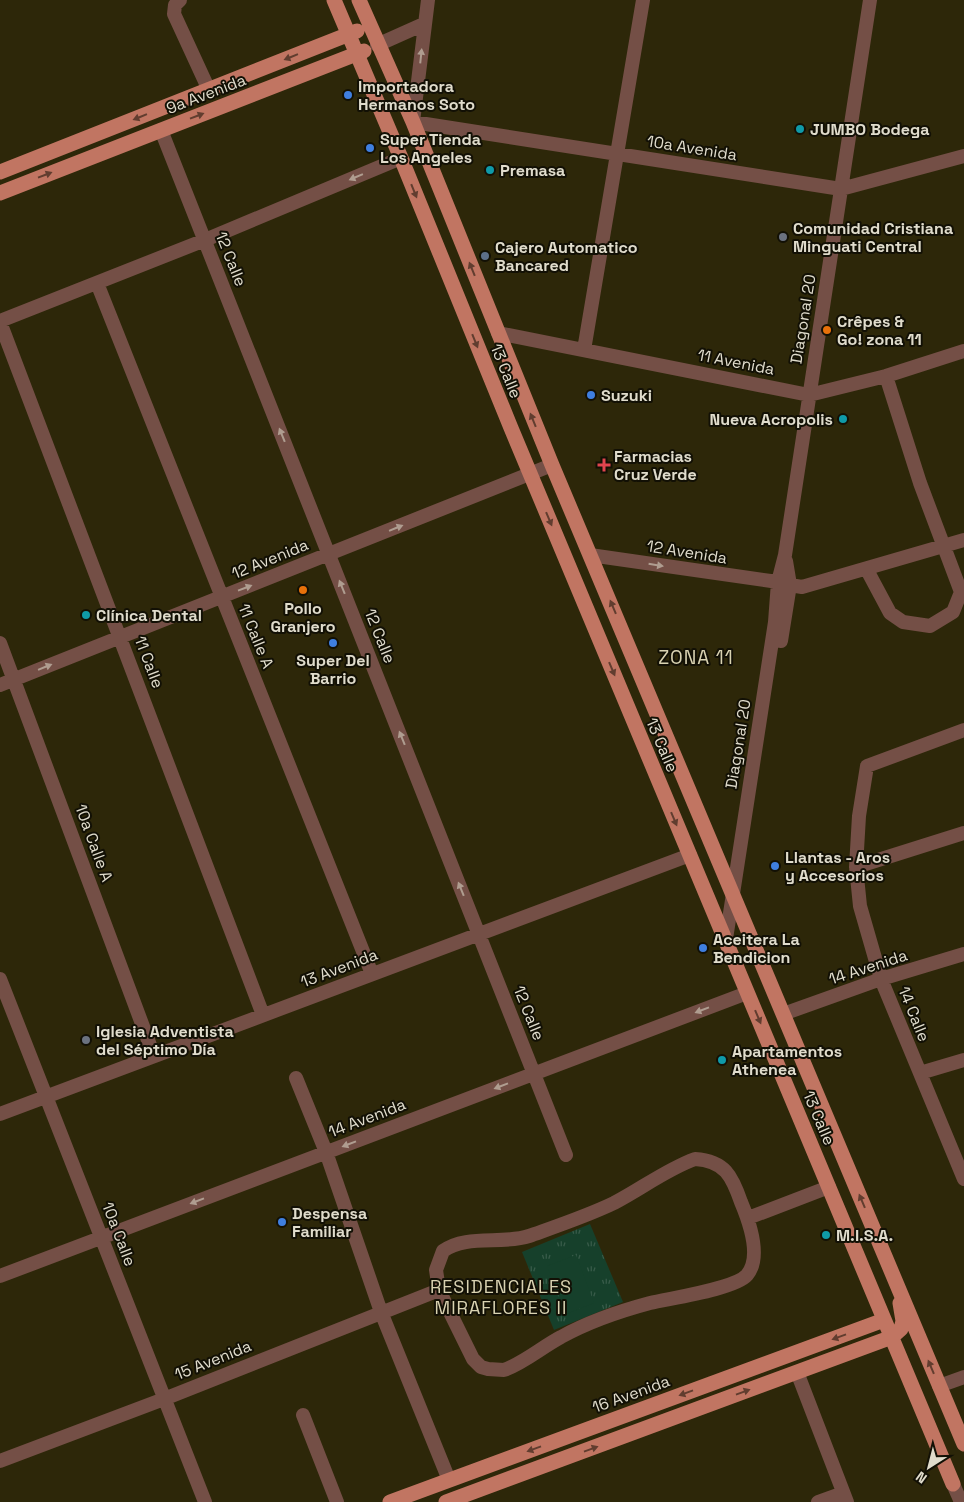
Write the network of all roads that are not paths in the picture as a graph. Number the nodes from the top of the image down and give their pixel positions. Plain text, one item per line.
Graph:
1 (334, 0) edge
2 (359, 0) edge
3 (428, 0) edge
4 (643, 0) edge
5 (870, 0) edge
6 (178, 2) edge
7 (424, 24) junction
8 (370, 26) junction
9 (349, 35) junction
10 (377, 45) junction
11 (356, 54) junction
12 (209, 90) junction
13 (412, 122) junction
14 (161, 130) junction
15 (617, 154) junction
16 (964, 156) edge
17 (401, 158) junction
18 (0, 172) edge
19 (841, 189) junction
20 (0, 193) edge
21 (205, 240) junction
22 (97, 283) junction
23 (0, 322) edge
24 (498, 333) junction
25 (584, 350) junction
26 (964, 350) edge
27 (886, 376) junction
28 (809, 395) junction
29 (552, 465) junction
30 (530, 474) junction
31 (964, 540) edge
32 (945, 546) junction
33 (329, 554) junction
34 (590, 555) junction
35 (867, 570) junction
36 (742, 578) junction
37 (784, 584) junction
38 (222, 597) junction
39 (774, 622) junction
40 (121, 637) junction
41 (0, 643) edge
42 (14, 680) junction
43 (0, 685) edge
44 (964, 730) edge
45 (964, 833) edge
46 (690, 855) junction
47 (856, 868) junction
48 (733, 894) junction
49 (740, 910) junction
50 (479, 934) junction
51 (726, 938) junction
52 (964, 954) edge
53 (372, 974) junction
54 (0, 979) edge
55 (881, 980) junction
56 (747, 993) junction
57 (783, 1014) junction
58 (263, 1015) junction
59 (154, 1056) junction
60 (964, 1060) edge
61 (534, 1073) junction
62 (920, 1073) junction
63 (296, 1078) dead end
64 (46, 1096) junction
65 (0, 1114) edge
66 (326, 1152) junction
67 (566, 1154) dead end
68 (964, 1179) edge
69 (829, 1187) junction
70 (748, 1218) junction
71 (101, 1237) junction
72 (0, 1276) edge
73 (896, 1283) junction
74 (438, 1290) junction
75 (381, 1312) junction
76 (884, 1320) junction
77 (892, 1337) junction
78 (797, 1372) junction
79 (964, 1378) edge
80 (939, 1386) junction
81 (164, 1399) junction
82 (303, 1416) dead end
83 (964, 1444) edge
84 (0, 1461) edge
85 (449, 1480) junction
86 (953, 1484) junction
87 (845, 1497) edge
88 (456, 1500) edge
89 (205, 1502) edge
90 (337, 1502) edge
91 (390, 1502) edge
92 (818, 1502) edge
93 (949, 1502) edge
94 (961, 1502) edge

1 - 9 main road, 13 Calle
2 - 8 main road, 13 Calle
3 - 7 street
4 - 15 street
5 - 19 street, Diagonal 20
6 - 12 street
7 - 10 street, 9a Avenida
13 -> 7 street
8 - 9 main road, 9a Avenida
8 - 10 main road, 13 Calle
9 - 11 main road, 13 Calle
9 -> 12 main road, 9a Avenida
10 - 11 main road, 9a Avenida
10 - 13 main road, 13 Calle
14 -> 11 main road, 9a Avenida
11 - 17 main road, 13 Calle
12 -> 18 main road, 9a Avenida
13 - 15 street, 10a Avenida
24 -> 13 main road, 13 Calle
20 -> 14 main road, 9a Avenida
14 - 21 street, 12 Calle
15 - 19 street, 10a Avenida
15 - 25 street
16 - 19 street, 10a Avenida
17 -> 21 street
17 -> 30 main road, 13 Calle
19 - 28 street, Diagonal 20
21 - 22 street
33 -> 21 street, 12 Calle
22 - 23 street
22 - 38 street, 11 Calle A
23 - 40 street, 11 Calle
24 - 25 street, 11 Avenida
29 -> 24 main road, 13 Calle
25 - 28 street, 11 Avenida
26 - 27 street, 11 Avenida
27 - 28 street, 11 Avenida
27 - 32 street
28 - 37 street, Diagonal 20
29 - 30 street, 12 Avenida
29 - 34 main road, 13 Calle
33 -> 30 street, 12 Avenida
30 -> 46 main road, 13 Calle
31 - 32 street, 12 Avenida
32 - 35 street, 12 Avenida
32 - 35 street
38 -> 33 street, 12 Avenida
50 -> 33 street, 12 Calle
34 -> 36 street, 12 Avenida
48 -> 34 main road, 13 Calle
35 - 37 street, 12 Avenida
36 - 37 street, 12 Avenida
36 - 39 street
37 - 39 street, Diagonal 20
37 - 49 street, Diagonal 20
38 - 40 street, 12 Avenida
38 - 53 street, 11 Calle A
39 - 48 street, Diagonal 20
42 -> 40 street, 12 Avenida
40 - 58 street, 11 Calle
41 - 42 street, 10a Calle A
42 - 43 street, 12 Avenida
42 - 59 street, 10a Calle A
44 - 47 street, 14 Calle
45 - 47 street
46 - 50 street, 13 Avenida
46 - 51 main road, 13 Calle
47 - 55 street, 14 Calle
48 - 49 main road, 13 Calle
48 - 51 street, Diagonal 20
49 - 57 main road, 13 Calle
50 - 53 street, 13 Avenida
50 - 61 street, 12 Calle
51 - 56 main road, 13 Calle
52 - 55 street, 14 Avenida
53 - 58 street, 13 Avenida
54 - 64 street, 10a Calle
55 - 57 street, 14 Avenida
55 - 62 street, 14 Calle
56 -> 61 street, 14 Avenida
56 -> 69 main road, 13 Calle
73 -> 57 main road, 13 Calle
58 - 59 street, 13 Avenida
59 - 64 street, 13 Avenida
60 - 62 street
61 -> 66 street, 14 Avenida
61 - 67 street, 12 Calle
62 - 68 street, 14 Calle
63 - 66 street
64 - 65 street, 13 Avenida
64 - 71 street, 10a Calle
66 -> 71 street, 14 Avenida
66 - 75 street
69 - 70 street
69 - 76 main road, 13 Calle
70 - 74 street
70 - 74 street
71 - 72 street, 14 Avenida
71 - 81 street, 10a Calle
73 - 77 main road
80 -> 73 main road, 13 Calle
74 - 75 street, 15 Avenida
75 - 81 street, 15 Avenida
75 - 85 street
76 - 77 main road, 13 Calle
76 -> 85 main road, 16 Avenida
77 - 78 main road
77 - 86 main road, 13 Calle
78 - 87 street
88 -> 78 main road
79 - 80 street
80 - 83 main road, 13 Calle
81 - 84 street, 15 Avenida
81 - 89 street, 10a Calle
82 - 90 street
85 - 91 main road, 16 Avenida
86 - 93 street
86 - 94 street, 13 Calle
87 - 92 street

